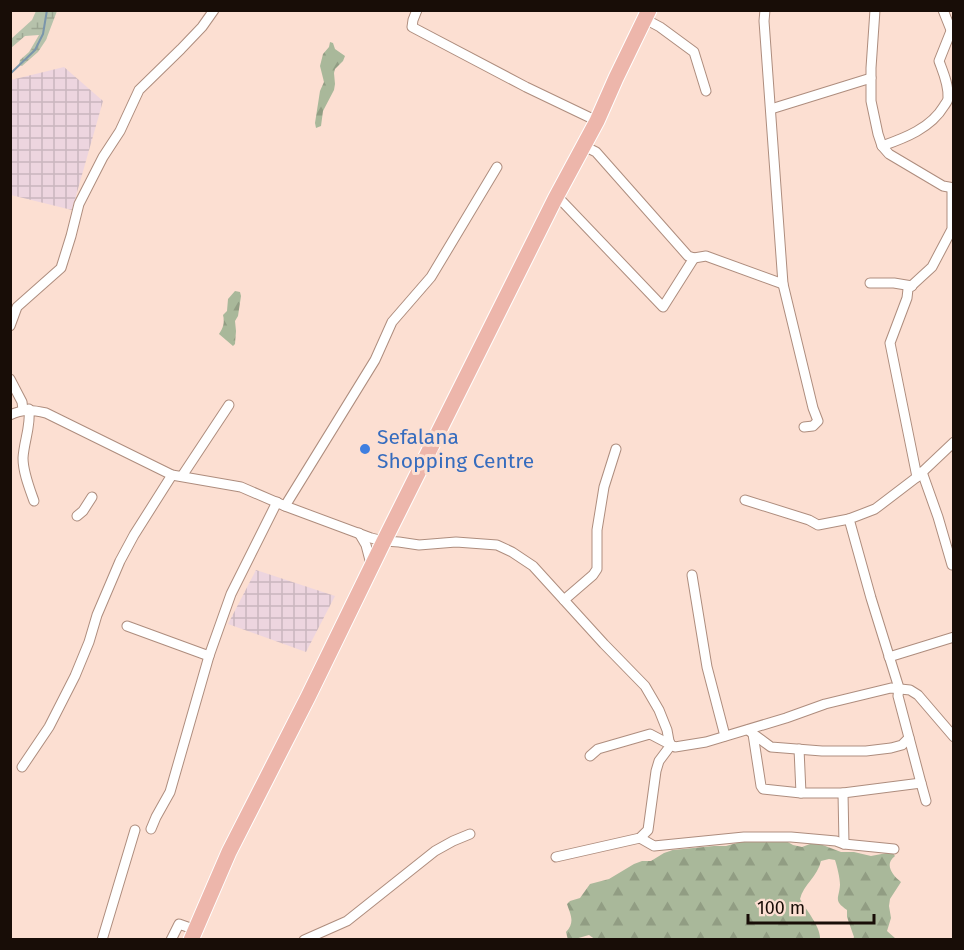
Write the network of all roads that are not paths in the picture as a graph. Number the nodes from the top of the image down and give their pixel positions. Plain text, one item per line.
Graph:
1 (214, 10) edge
2 (417, 10) edge
3 (765, 10) edge
4 (875, 10) edge
5 (943, 10) edge
6 (647, 15) edge
7 (952, 34) edge
8 (871, 78) junction
9 (706, 91) dead end
10 (771, 109) junction
11 (597, 121) junction
12 (584, 146) junction
13 (882, 146) junction
14 (497, 168) dead end
15 (953, 188) edge
16 (557, 196) junction
17 (694, 258) junction
18 (870, 283) dead end
19 (783, 284) junction
20 (912, 286) junction
21 (10, 326) edge
22 (10, 379) edge
23 (229, 405) dead end
24 (26, 410) junction
25 (10, 415) edge
26 (804, 427) dead end
27 (954, 442) edge
28 (616, 449) dead end
29 (177, 475) junction
30 (919, 475) junction
31 (92, 497) dead end
32 (745, 500) dead end
33 (34, 501) dead end
34 (281, 504) junction
35 (77, 516) dead end
36 (849, 519) junction
37 (358, 533) junction
38 (384, 541) junction
39 (952, 565) edge
40 (372, 567) junction
41 (692, 575) dead end
42 (564, 600) junction
43 (127, 626) dead end
44 (954, 637) edge
45 (209, 656) junction
46 (889, 657) junction
47 (899, 688) junction
48 (750, 732) junction
49 (725, 736) junction
50 (954, 737) edge
51 (909, 738) junction
52 (672, 745) junction
53 (799, 749) junction
54 (590, 756) dead end
55 (22, 766) dead end
56 (921, 783) junction
57 (801, 793) junction
58 (843, 793) junction
59 (926, 801) dead end
60 (151, 829) dead end
61 (135, 830) dead end
62 (470, 834) dead end
63 (640, 838) junction
64 (844, 844) junction
65 (894, 849) dead end
66 (556, 857) dead end
67 (193, 934) edge
68 (102, 939) edge
69 (171, 939) edge
70 (304, 939) edge

1 - 21 street
2 - 11 street
3 - 10 street
4 - 8 street
5 - 7 street
6 - 9 street
6 - 11 main road
7 - 13 street
8 - 10 street
8 - 13 street
10 - 19 street
11 - 12 main road
12 - 16 main road
12 - 17 street
13 - 15 street
14 - 34 street
15 - 20 street
16 - 17 street
16 - 38 main road
17 - 19 street
18 - 20 street
19 - 26 street
20 - 30 street
22 - 24 street
23 - 29 street
24 - 25 street
24 - 29 street
24 - 33 street
27 - 30 street
28 - 42 street
29 - 34 street
29 - 55 street
30 - 36 street
30 - 39 street
31 - 35 street
32 - 36 street
34 - 37 street
34 - 45 street
36 - 46 street
37 - 38 street
37 - 40 street
38 - 40 main road
38 - 42 street
40 - 67 main road
41 - 49 street
42 - 52 street
43 - 45 street
44 - 46 street
45 - 60 street
46 - 47 street
47 - 48 street
47 - 50 street
47 - 51 street
48 - 49 street
48 - 53 street
48 - 57 street
49 - 52 street
51 - 53 street
51 - 56 street
52 - 54 street
52 - 63 street
53 - 57 street
56 - 58 street
56 - 59 street
57 - 58 street
58 - 64 street
61 - 68 street
62 - 70 street
63 - 64 street
63 - 66 street
64 - 65 street
67 - 69 street

